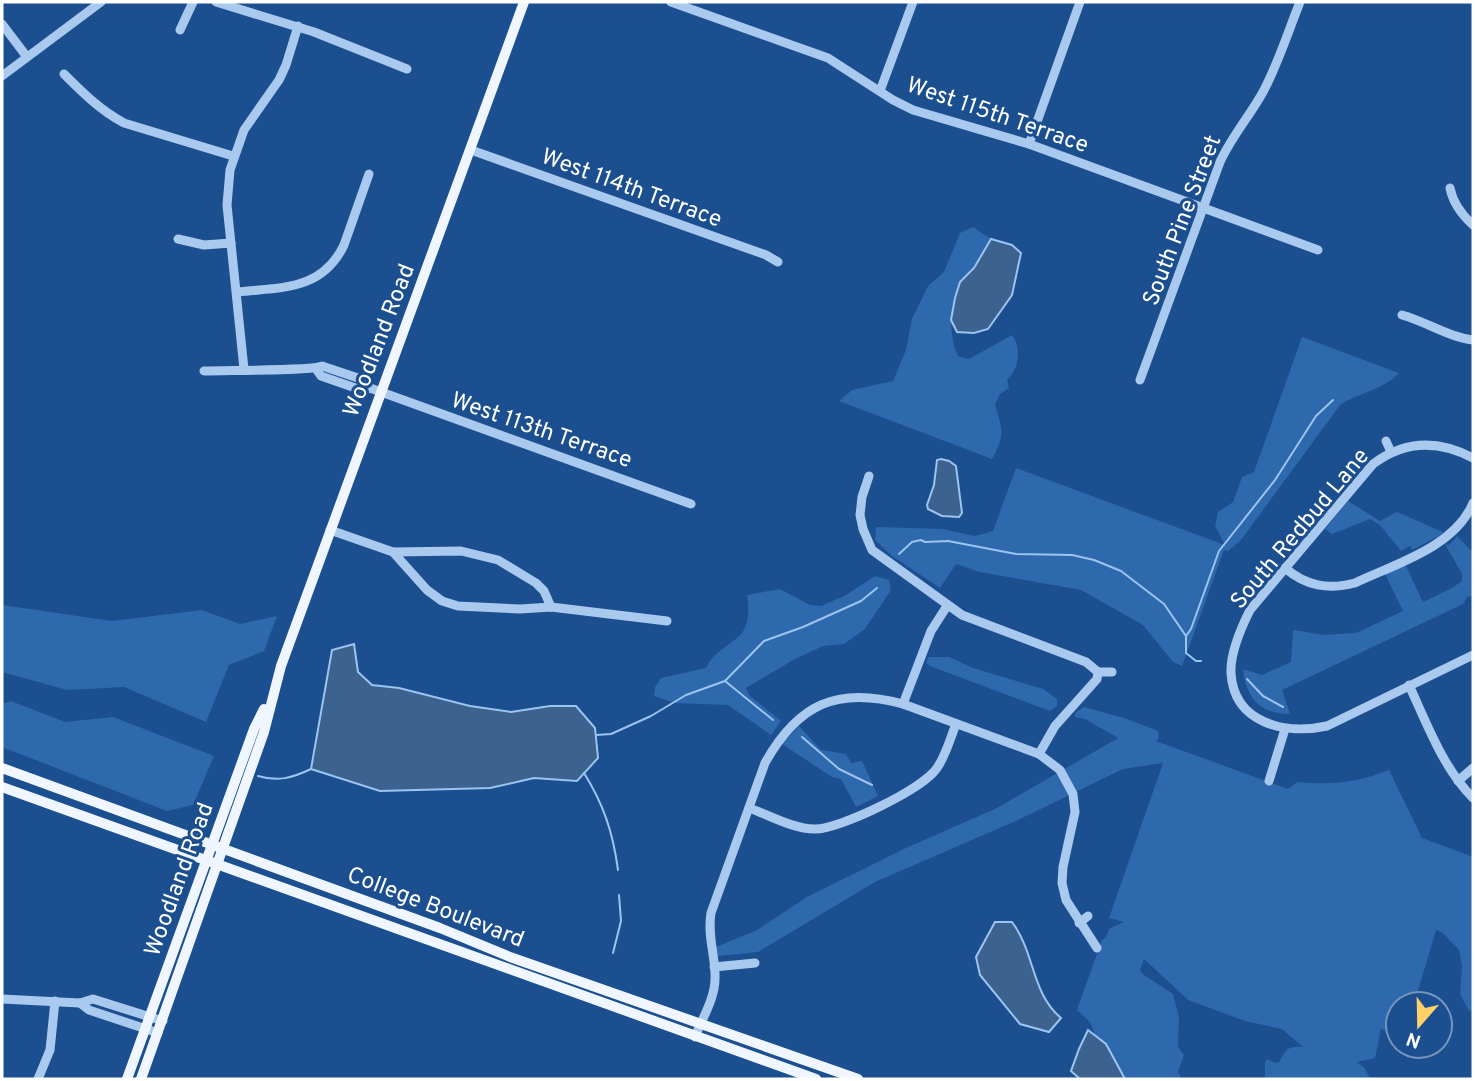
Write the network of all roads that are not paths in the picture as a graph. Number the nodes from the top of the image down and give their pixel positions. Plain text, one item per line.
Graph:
1 (101, 2) edge
2 (193, 2) edge
3 (216, 2) edge
4 (524, 2) edge
5 (913, 2) edge
6 (1080, 2) edge
7 (1300, 2) edge
8 (676, 3) edge
9 (2, 24) edge
10 (298, 26) junction
11 (180, 30) dead end
12 (27, 57) junction
13 (407, 69) dead end
14 (64, 74) dead end
15 (2, 76) edge
16 (880, 91) junction
17 (1029, 144) junction
18 (471, 150) junction
19 (233, 156) junction
20 (369, 174) dead end
21 (1450, 188) dead end
22 (1202, 209) junction
23 (1473, 225) edge
24 (178, 239) dead end
25 (231, 243) junction
26 (1318, 250) dead end
27 (778, 262) dead end
28 (238, 292) junction
29 (1402, 315) dead end
30 (1473, 340) edge
31 (244, 369) junction
32 (204, 371) dead end
33 (1140, 380) dead end
34 (375, 389) junction
35 (1386, 441) dead end
36 (1391, 452) junction
37 (1473, 458) edge
38 (869, 477) dead end
39 (1473, 503) edge
40 (691, 504) dead end
41 (330, 530) junction
42 (393, 552) junction
43 (1285, 568) junction
44 (947, 606) junction
45 (551, 607) junction
46 (667, 621) dead end
47 (1473, 654) edge
48 (1098, 672) junction
49 (1112, 672) dead end
50 (1409, 685) junction
51 (272, 694) junction
52 (902, 705) junction
53 (956, 724) junction
54 (1285, 729) junction
55 (1039, 754) junction
56 (2, 768) edge
57 (1473, 768) edge
58 (1269, 781) dead end
59 (1458, 781) junction
60 (2, 787) edge
61 (1473, 798) edge
62 (749, 808) junction
63 (212, 846) junction
64 (223, 850) junction
65 (206, 862) junction
66 (218, 866) junction
67 (1088, 916) dead end
68 (1079, 923) junction
69 (1097, 948) dead end
70 (755, 963) dead end
71 (714, 967) junction
72 (2, 999) edge
73 (55, 1001) junction
74 (80, 1003) junction
75 (149, 1017) junction
76 (163, 1021) junction
77 (701, 1022) junction
78 (145, 1029) junction
79 (158, 1034) junction
80 (695, 1037) junction
81 (38, 1079) edge
82 (127, 1079) edge
83 (141, 1079) edge
84 (816, 1079) edge
85 (858, 1079) edge

1 - 12 street
2 - 11 street
3 - 10 street
4 - 18 main road, Woodland Road
5 - 16 street
6 - 17 street
7 - 22 street, South Pine Street
8 - 16 street, West 115th Terrace
9 - 12 street
10 - 13 street
10 - 19 street
12 - 15 street
14 - 19 street
16 - 17 street, West 115th Terrace
17 - 22 street, West 115th Terrace
18 - 27 street, West 114th Terrace
18 - 34 main road, Woodland Road
19 - 25 street
20 - 28 street
21 - 23 street
22 - 26 street, West 115th Terrace
22 - 33 street, South Pine Street
24 - 25 street
25 - 28 street
28 - 31 street
29 - 30 street
31 - 32 street, West 113th Terrace
31 - 34 street, West 113th Terrace
34 - 40 street, West 113th Terrace
34 - 41 main road, Woodland Road
35 - 36 street, South Redbud Lane
36 - 37 street
36 - 43 street, South Redbud Lane
38 - 44 street
39 - 43 street
41 - 42 street
41 - 51 main road, Woodland Road
42 - 45 street
42 - 45 street
43 - 54 street, South Redbud Lane
44 - 48 street
44 - 52 street
45 - 46 street
47 - 50 street
48 - 49 street
48 - 55 street
50 - 54 street
50 - 59 street
51 - 63 main road, Woodland Road
51 - 64 main road, Woodland Road
52 - 53 street
52 - 62 street
53 - 55 street
53 - 62 street
54 - 58 street
55 - 68 street
56 - 63 main road, College Boulevard
57 - 59 street
59 - 61 street
60 - 65 main road, College Boulevard
62 - 71 street
63 - 64 main road, College Boulevard
63 - 65 main road, Woodland Road
64 - 66 main road, Woodland Road
64 - 77 main road, College Boulevard
65 - 66 main road, College Boulevard
65 - 75 main road, Woodland Road
66 - 76 main road, Woodland Road
66 - 80 main road, College Boulevard
67 - 68 street
68 - 69 street
70 - 71 street
71 - 77 street
72 - 73 street
73 - 74 street
73 - 81 street
74 - 75 street
74 - 78 street
75 - 76 street
75 - 78 main road, Woodland Road
76 - 79 main road, Woodland Road
77 - 80 street
77 - 85 main road, College Boulevard
78 - 79 street
78 - 82 main road, Woodland Road
79 - 83 main road, Woodland Road
80 - 84 main road, College Boulevard

